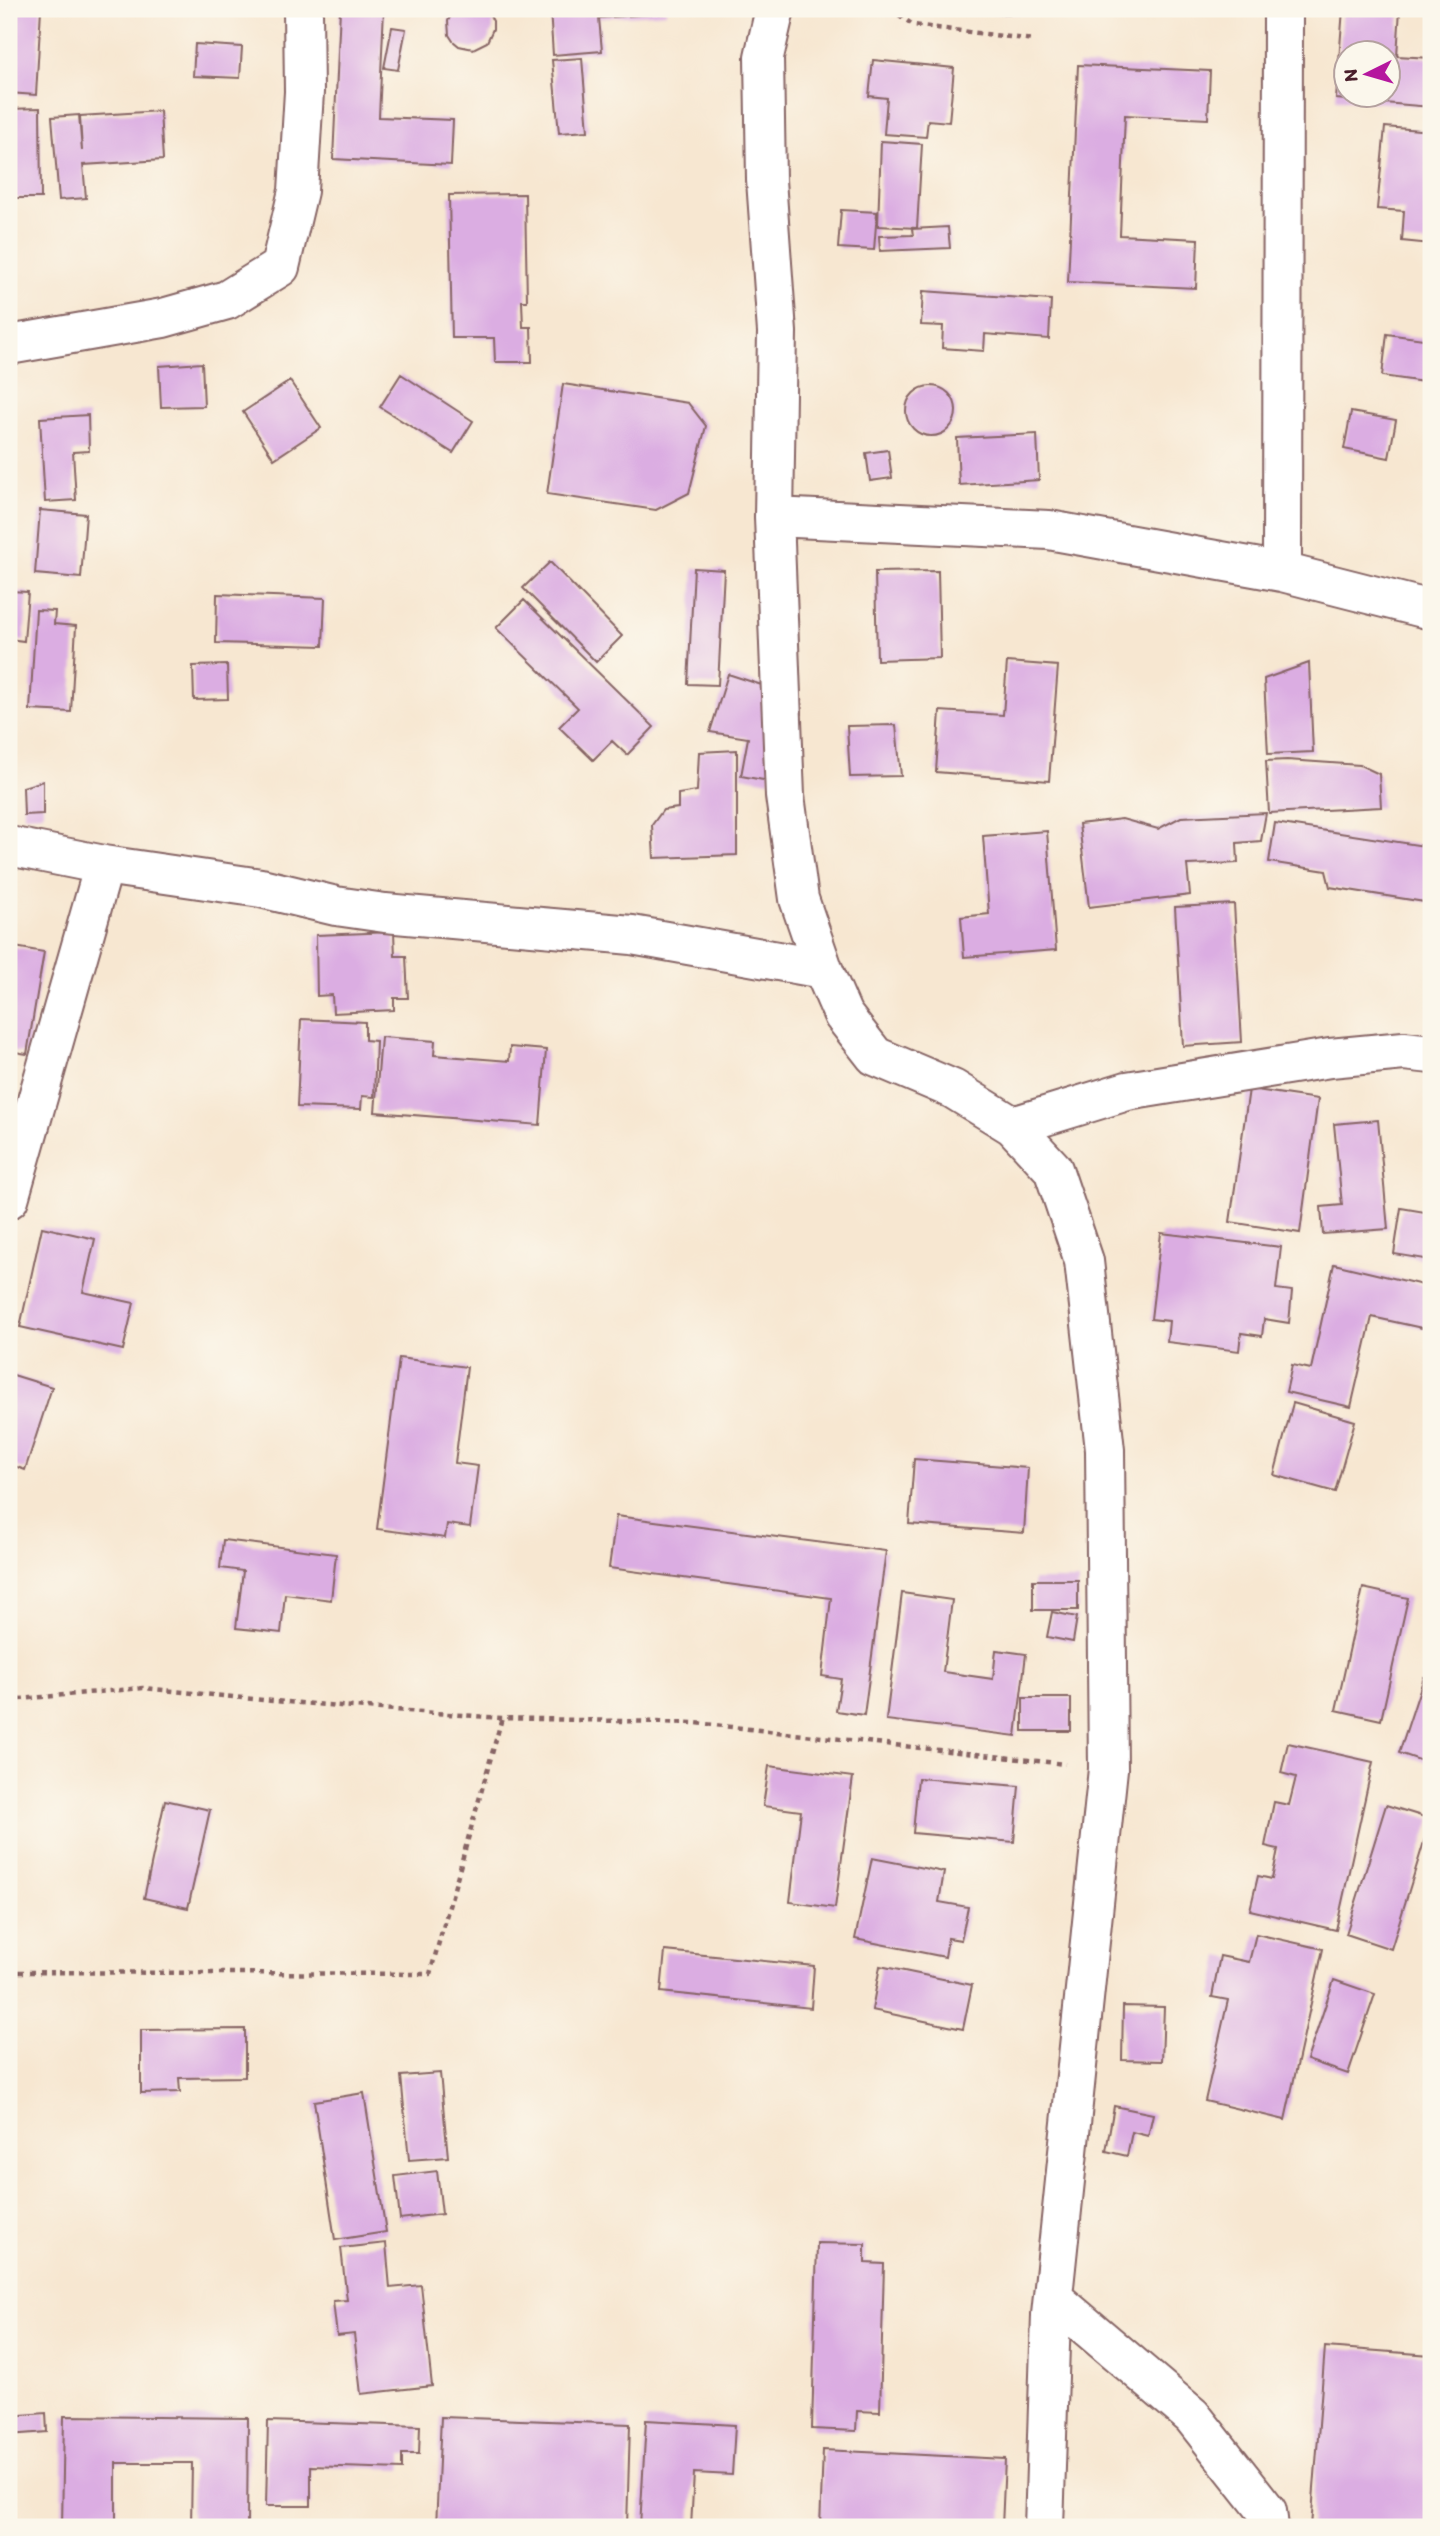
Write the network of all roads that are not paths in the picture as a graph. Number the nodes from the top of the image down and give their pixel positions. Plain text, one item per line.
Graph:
1 (303, 9) edge
2 (775, 9) edge
3 (1283, 9) edge
4 (9, 345) edge
5 (774, 517) junction
6 (1282, 572) junction
7 (1431, 610) edge
8 (9, 846) edge
9 (104, 865) junction
10 (823, 969) junction
11 (1431, 1054) edge
12 (1013, 1126) junction
13 (9, 1199) edge
14 (1053, 2298) junction
15 (1044, 2527) edge
16 (1269, 2527) edge

1 - 4 street
2 - 5 street
3 - 6 street
5 - 6 street
5 - 10 street
6 - 7 street
8 - 9 street
9 - 10 street
9 - 13 street
10 - 12 street
11 - 12 street
12 - 14 street
14 - 15 street
14 - 16 street

